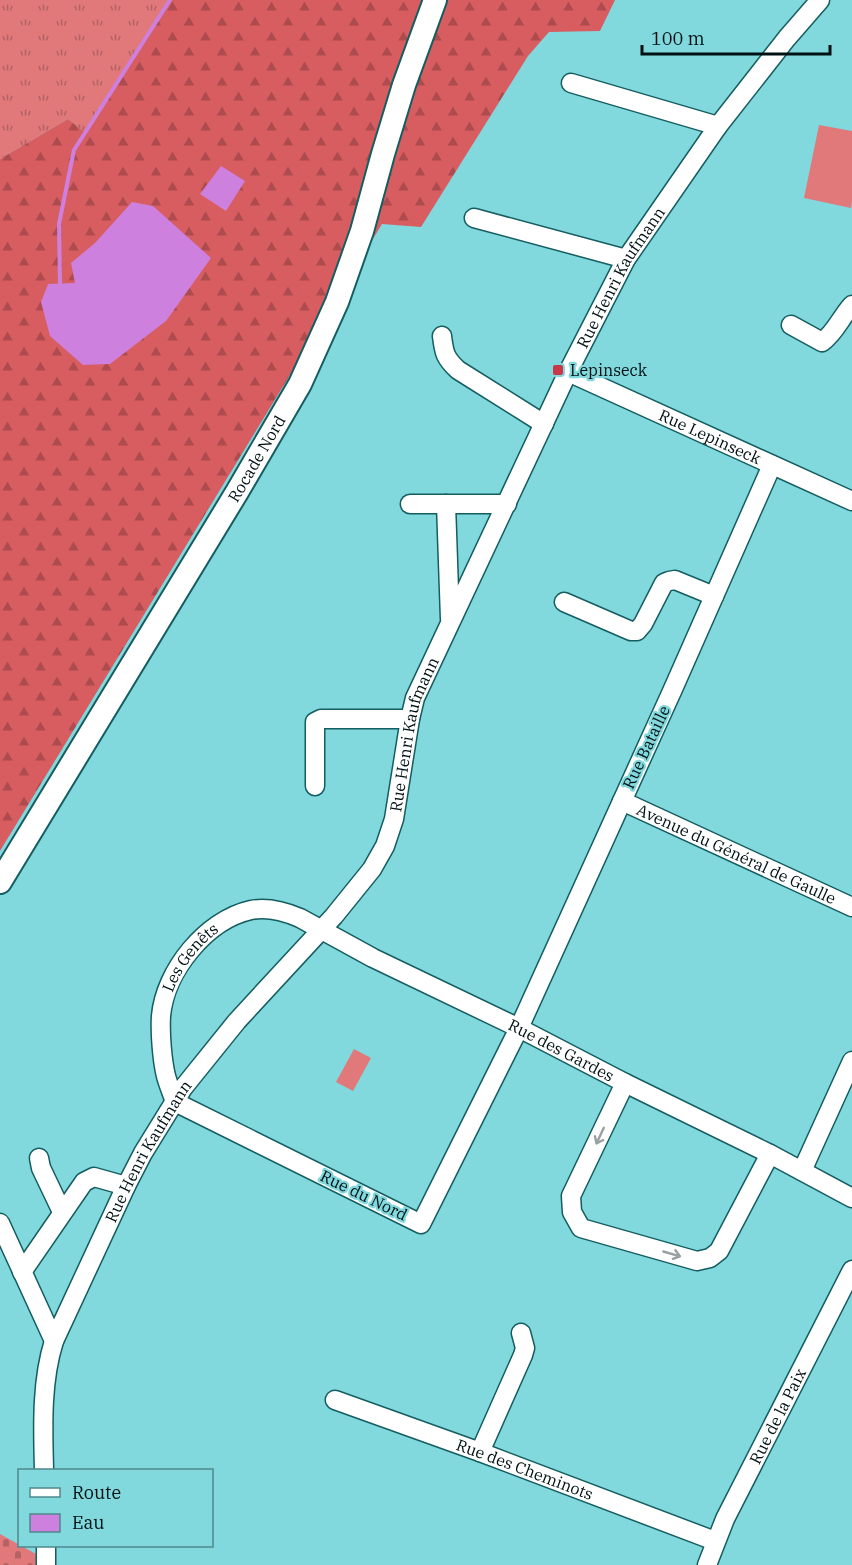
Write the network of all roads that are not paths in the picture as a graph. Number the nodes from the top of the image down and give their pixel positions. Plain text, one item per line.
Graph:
1 (435, 0) edge
2 (820, 0) edge
3 (571, 83) dead end
4 (718, 126) junction
5 (474, 218) dead end
6 (626, 259) junction
7 (852, 305) edge
8 (791, 325) dead end
9 (442, 336) dead end
10 (568, 372) junction
11 (544, 424) junction
12 (772, 465) junction
13 (852, 501) edge
14 (410, 504) dead end
15 (446, 504) junction
16 (507, 504) junction
17 (714, 596) junction
18 (564, 602) dead end
19 (450, 624) junction
20 (410, 719) junction
21 (315, 786) dead end
22 (622, 801) junction
23 (0, 882) edge
24 (852, 907) edge
25 (321, 930) junction
26 (519, 1028) junction
27 (852, 1061) edge
28 (625, 1083) junction
29 (175, 1102) junction
30 (770, 1154) junction
31 (39, 1158) dead end
32 (802, 1171) junction
33 (126, 1186) junction
34 (852, 1198) edge
35 (62, 1212) junction
36 (0, 1224) edge
37 (852, 1270) edge
38 (22, 1272) junction
39 (521, 1333) dead end
40 (54, 1341) junction
41 (335, 1400) dead end
42 (480, 1452) junction
43 (44, 1469) edge
44 (716, 1541) junction
45 (46, 1547) edge
46 (46, 1565) edge
47 (707, 1565) edge

1 - 23 main road, Rocade Nord
2 - 4 street, Rue Henri Kaufmann
3 - 4 street
4 - 6 street, Rue Henri Kaufmann
5 - 6 street
6 - 10 street, Rue Henri Kaufmann
7 - 8 street
9 - 11 street
10 - 11 street, Rue Henri Kaufmann
10 - 12 street, Rue Lepinseck
11 - 16 street, Rue Henri Kaufmann
12 - 13 street, Rue Lepinseck
12 - 17 street, Rue Bataille
14 - 15 street
15 - 16 street
15 - 19 street
16 - 19 street, Rue Henri Kaufmann
17 - 18 street
17 - 22 street, Rue Bataille
19 - 20 street, Rue Henri Kaufmann
20 - 21 street
20 - 25 street, Rue Henri Kaufmann
22 - 24 street, Avenue du Général de Gaulle
22 - 26 street, Rue Bataille
25 - 26 street, Rue des Gardes
25 - 29 street, Rue Henri Kaufmann
25 - 29 street, Les Genêts
26 - 28 street, Rue des Gardes
26 - 29 street, Rue du Nord
27 - 32 street
28 - 30 street, Rue des Gardes
28 -> 30 street
29 - 33 street, Rue Henri Kaufmann
30 - 32 street, Rue des Gardes
31 - 35 street
32 - 34 street, Rue des Gardes
33 - 35 street
33 - 40 street, Rue Henri Kaufmann
35 - 38 street
36 - 38 street
37 - 44 street, Rue de la Paix
38 - 40 street
39 - 42 street
40 - 43 street, Rue Henri Kaufmann
41 - 42 street, Rue des Cheminots
42 - 44 street, Rue des Cheminots
44 - 47 street, Rue de la Paix
45 - 46 street

